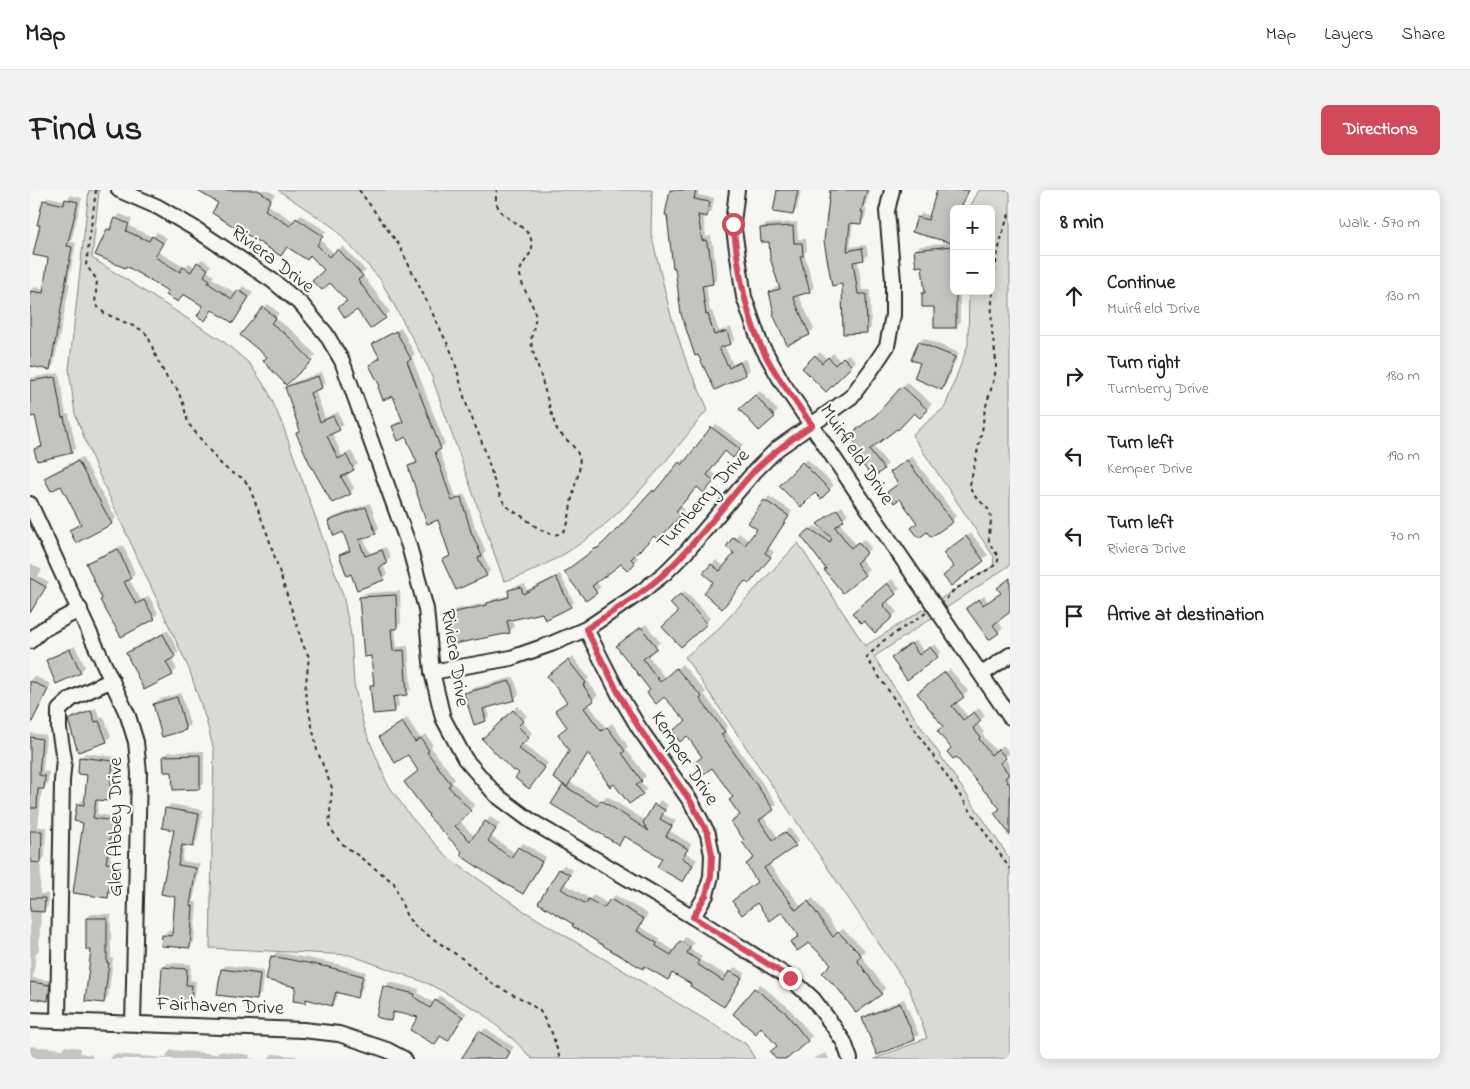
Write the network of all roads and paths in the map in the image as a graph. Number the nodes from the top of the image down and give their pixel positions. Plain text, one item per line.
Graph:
1 (96, 190) edge
2 (119, 190) edge
3 (359, 190) edge
4 (497, 190) edge
5 (737, 190) edge
6 (892, 190) edge
7 (1010, 212) edge
8 (812, 425) junction
9 (30, 504) edge
10 (935, 608) junction
11 (80, 610) junction
12 (586, 629) junction
13 (30, 641) edge
14 (1010, 655) edge
15 (432, 672) junction
16 (982, 674) junction
17 (112, 680) junction
18 (1010, 717) edge
19 (1010, 869) edge
20 (693, 917) junction
21 (30, 1020) edge
22 (58, 1021) junction
23 (134, 1023) junction
24 (404, 1059) edge
25 (560, 1059) edge
26 (850, 1059) edge

1 - 25 path
2 - 15 street, Riviera Drive
3 - 4 path
5 - 8 street, Muirfield Drive
6 - 8 street, Turnberry Drive
7 - 10 path
8 - 10 street, Muirfield Drive
8 - 12 street, Turnberry Drive
9 - 11 street, Glen Abbey Drive
10 - 16 street, Muirfield Drive
10 - 19 path
11 - 13 street
11 - 17 street, Glen Abbey Drive
12 - 15 street, Turnberry Drive
12 - 20 street, Kemper Drive
14 - 16 street
15 - 20 street, Riviera Drive
16 - 18 street, Muirfield Drive
17 - 22 street
17 - 23 street, Glen Abbey Drive
20 - 26 street, Riviera Drive
21 - 22 street, Fairhaven Drive
22 - 23 street, Fairhaven Drive
23 - 24 street, Fairhaven Drive

